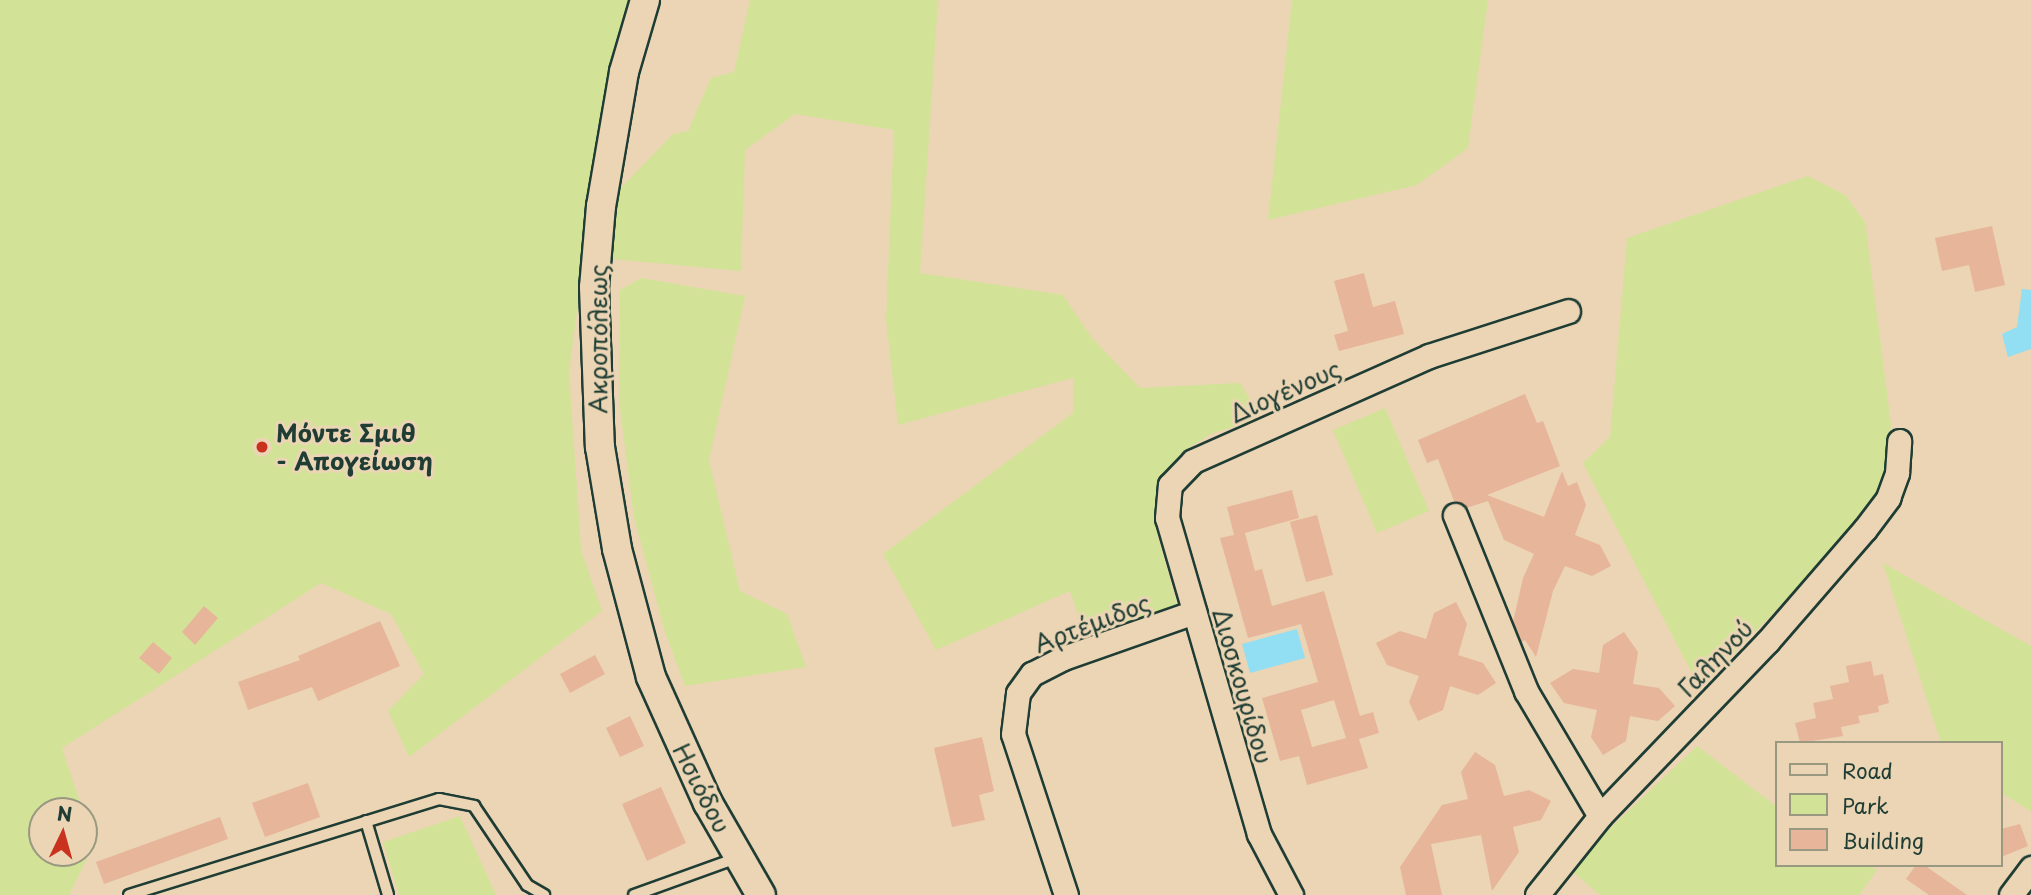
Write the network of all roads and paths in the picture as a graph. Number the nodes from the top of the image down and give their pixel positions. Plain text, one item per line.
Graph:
1 (645, 0) edge
2 (1568, 311) dead end
3 (1899, 441) dead end
4 (1170, 485) joint
5 (1455, 515) dead end
6 (1194, 612) junction
7 (651, 677) joint
8 (1600, 816) junction
9 (366, 821) junction
10 (737, 858) junction
11 (2031, 868) edge
12 (130, 895) edge
13 (388, 895) edge
14 (544, 895) edge
15 (634, 895) edge
16 (761, 895) edge
17 (1066, 895) edge
18 (1291, 895) edge
19 (1537, 895) edge
20 (2011, 895) edge

1 - 7 street, Ακροπόλεως
2 - 4 street, Διογένους
3 - 8 street, Γαληνού
4 - 6 street, Διοσκουρίδου
5 - 8 street
6 - 17 street, Αρτέμιδος
6 - 18 street, Διοσκουρίδου
7 - 10 street, Ησιόδου
8 - 19 street, Γαληνού
9 - 12 lane
9 - 13 lane
9 - 14 lane
10 - 15 lane
10 - 16 street, Ησιόδου
11 - 20 street

